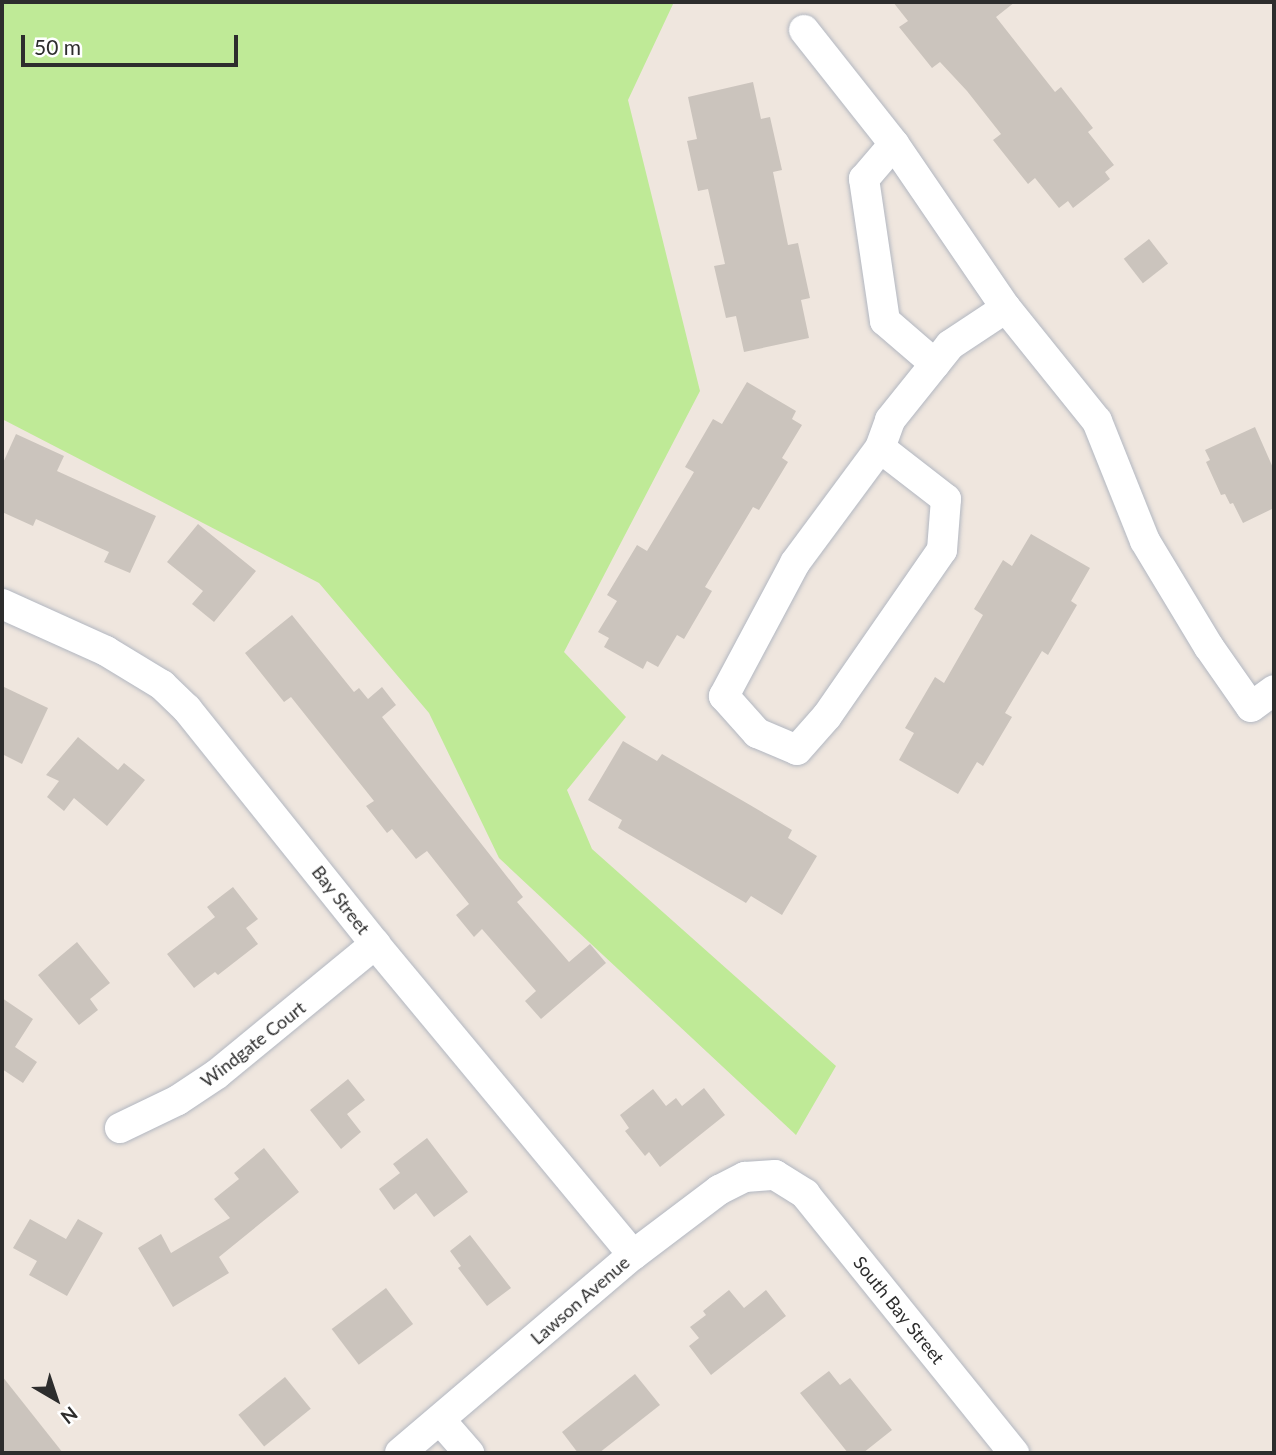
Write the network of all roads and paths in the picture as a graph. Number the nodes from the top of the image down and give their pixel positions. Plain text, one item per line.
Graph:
1 (804, 30) dead end
2 (894, 144) junction
3 (1006, 308) junction
4 (935, 364) junction
5 (880, 448) junction
6 (2, 604) edge
7 (1263, 698) edge
8 (375, 944) junction
9 (120, 1128) dead end
10 (775, 1175) joint
11 (633, 1255) junction
12 (441, 1421) junction
13 (400, 1453) edge
14 (469, 1453) edge
15 (1014, 1453) edge

1 - 2 street
2 - 3 street
2 - 4 street
3 - 4 street
3 - 7 street
4 - 5 street
5 - 5 street
6 - 8 street, Bay Street
8 - 9 street, Windgate Court
8 - 11 street, Bay Street
10 - 11 street, Lawson Avenue
10 - 15 street, South Bay Street
11 - 12 street, Lawson Avenue
12 - 13 street, Lawson Avenue
12 - 14 street

